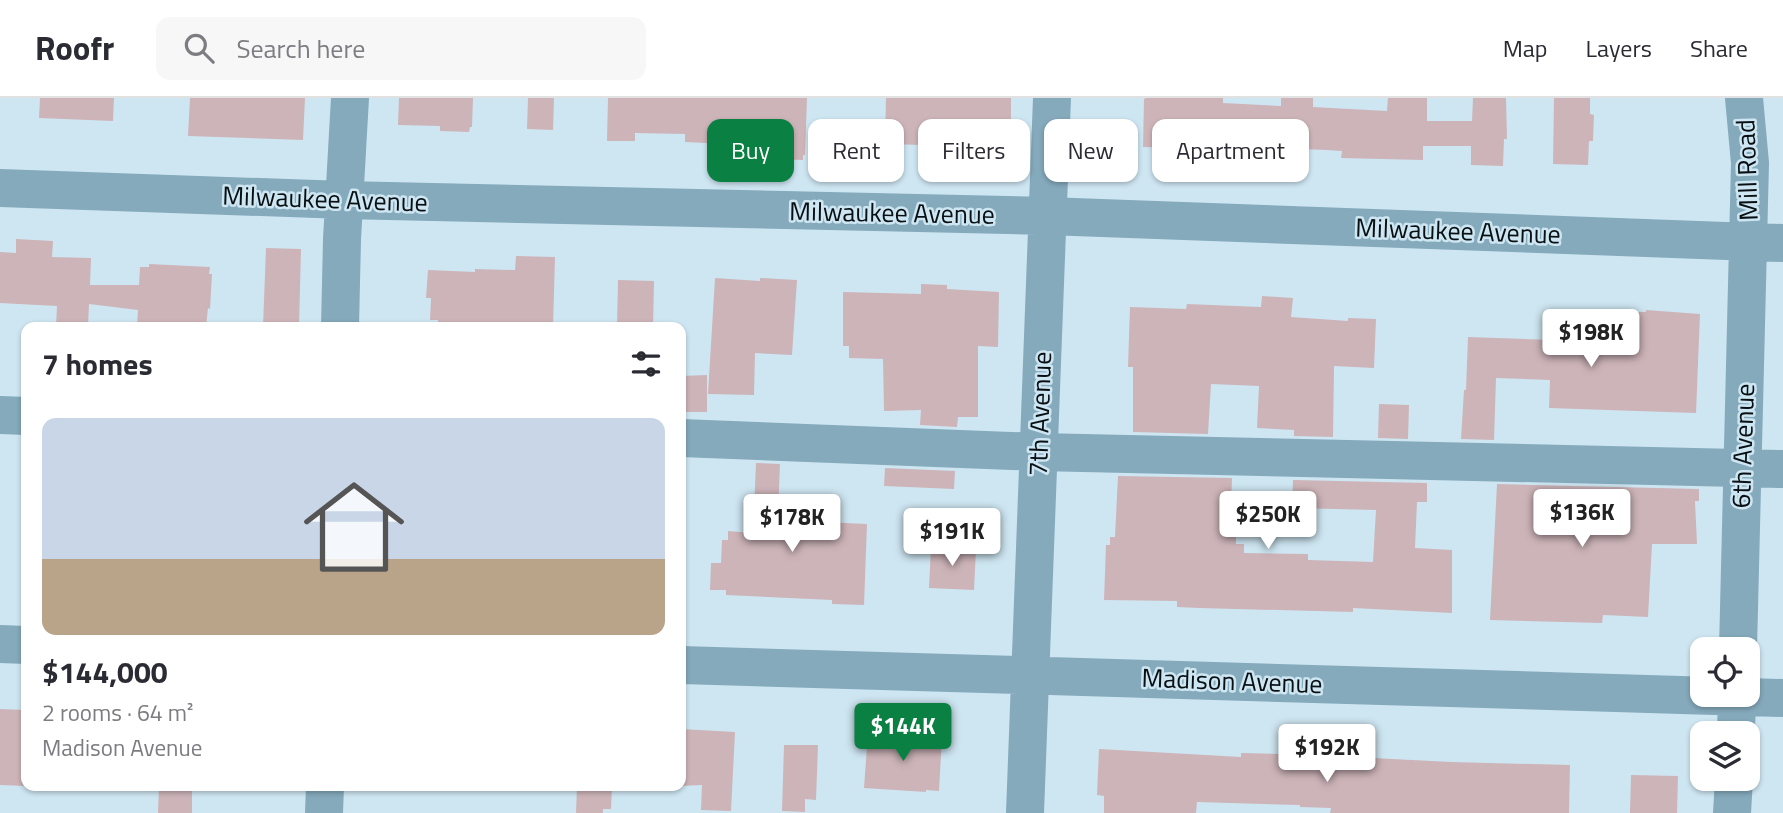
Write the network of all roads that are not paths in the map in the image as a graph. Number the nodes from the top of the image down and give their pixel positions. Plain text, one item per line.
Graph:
1 (350, 98) edge
2 (1052, 98) edge
3 (1744, 98) edge
4 (0, 188) edge
5 (344, 200) junction
6 (1047, 216) junction
7 (1766, 243) edge
8 (340, 322) edge
9 (0, 415) edge
10 (21, 416) edge
11 (686, 438) edge
12 (1039, 452) junction
13 (1743, 468) junction
14 (1783, 470) edge
15 (1738, 637) edge
16 (0, 644) edge
17 (21, 645) edge
18 (686, 665) edge
19 (1031, 675) junction
20 (1783, 698) edge
21 (1736, 708) edge
22 (325, 791) edge
23 (1733, 791) edge
24 (324, 813) edge
25 (1025, 813) edge
26 (1732, 813) edge

1 - 5 street
2 - 6 street, 7th Avenue
3 - 7 street, Mill Road
4 - 5 street, Milwaukee Avenue
5 - 6 street, Milwaukee Avenue
5 - 8 street
6 - 7 street, Milwaukee Avenue
6 - 12 street, 7th Avenue
7 - 13 street, 6th Avenue
9 - 10 street
11 - 12 street
12 - 13 street
12 - 19 street, 7th Avenue
13 - 14 street
13 - 15 street, 6th Avenue
16 - 17 street
18 - 19 street, Madison Avenue
19 - 21 street, Madison Avenue
19 - 25 street, 7th Avenue
20 - 21 street, Madison Avenue
22 - 24 street
23 - 26 street

